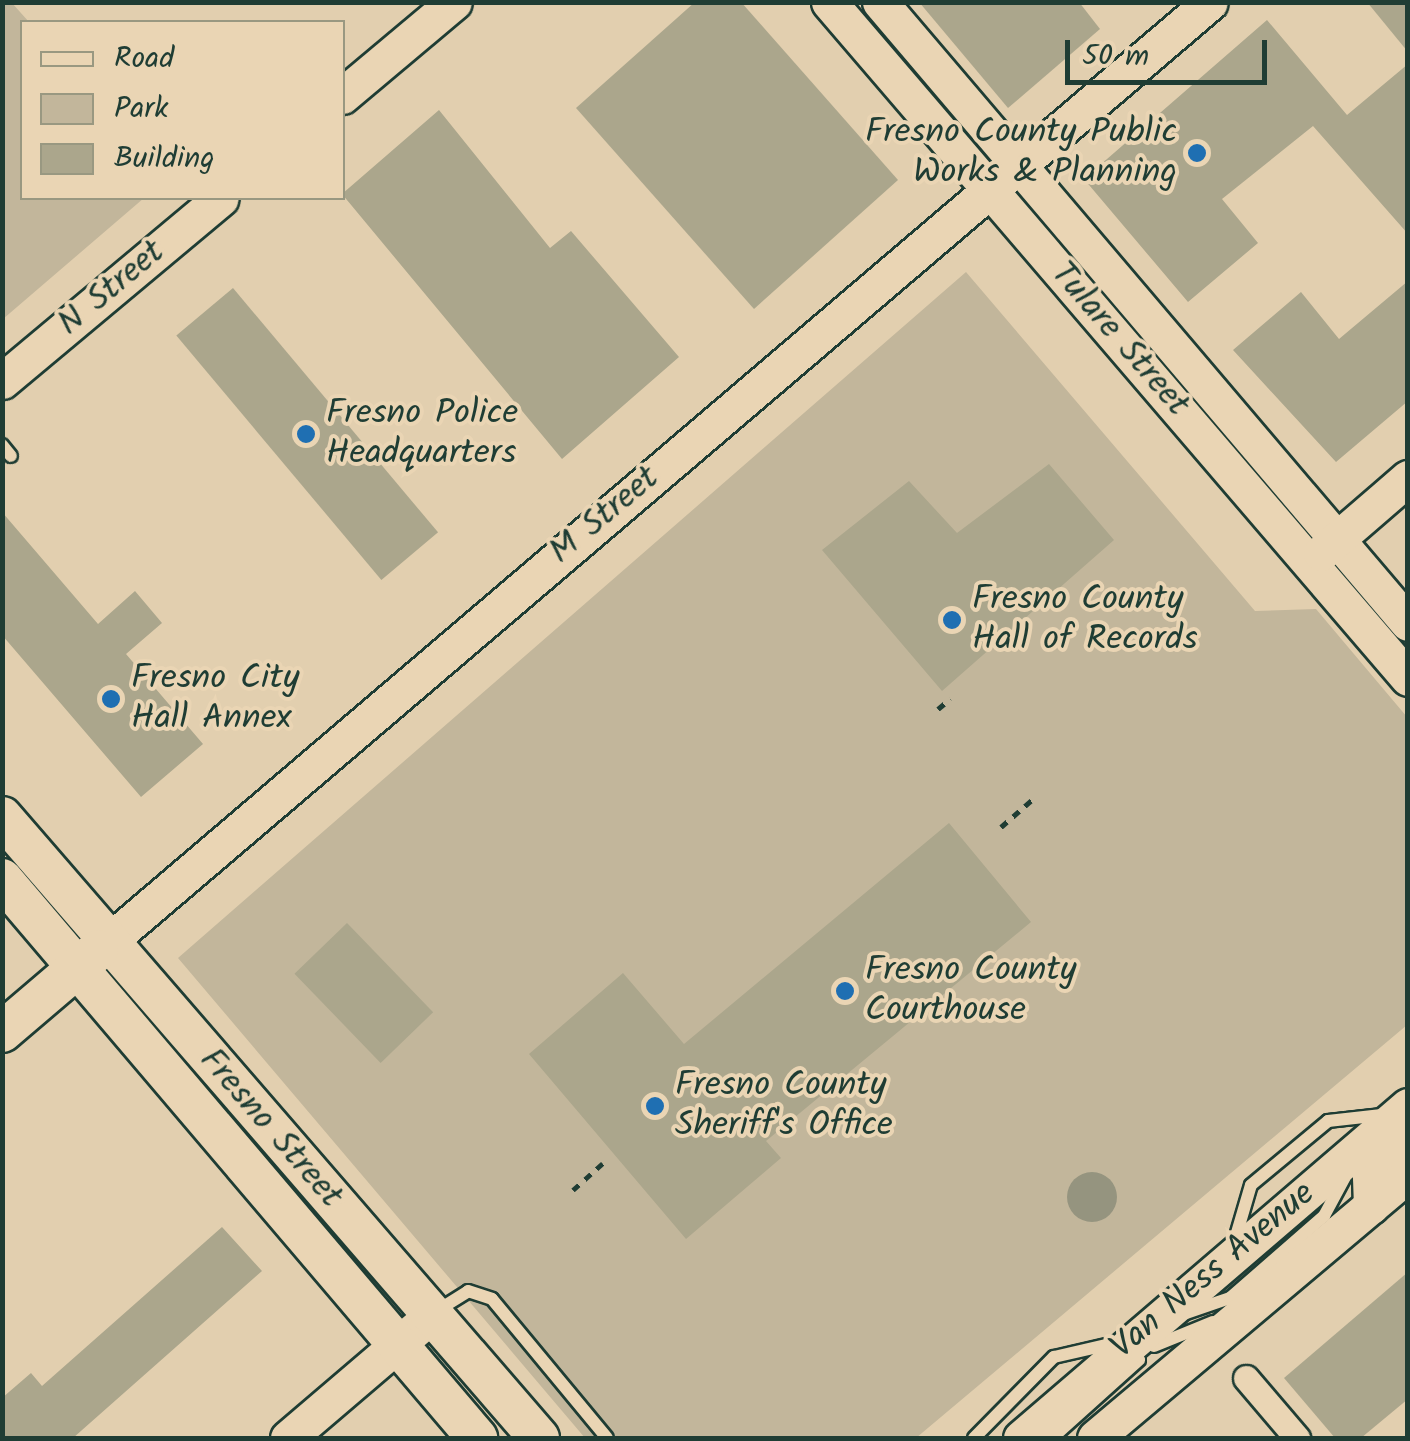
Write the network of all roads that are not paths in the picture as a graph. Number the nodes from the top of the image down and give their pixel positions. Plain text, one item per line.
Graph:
1 (454, 2) edge
2 (829, 2) edge
3 (880, 2) edge
4 (1210, 2) edge
5 (345, 93) edge
6 (1020, 166) junction
7 (991, 192) junction
8 (219, 200) edge
9 (2, 381) edge
10 (1408, 478) edge
11 (1324, 551) junction
12 (1408, 622) edge
13 (1408, 678) edge
14 (2, 817) edge
15 (2, 880) edge
16 (93, 955) junction
17 (2, 1032) edge
18 (1405, 1120) edge
19 (210, 1128) junction
20 (1363, 1144) junction
21 (1408, 1174) edge
22 (1379, 1215) junction
23 (1232, 1254) junction
24 (392, 1267) junction
25 (1243, 1312) junction
26 (432, 1315) junction
27 (1140, 1332) junction
28 (398, 1346) junction
29 (1246, 1378) dead end
30 (288, 1438) edge
31 (477, 1438) edge
32 (540, 1438) edge
33 (607, 1438) edge
34 (974, 1438) edge
35 (1021, 1438) edge
36 (1052, 1438) edge
37 (1095, 1438) edge
38 (1297, 1438) edge

1 - 5 main road
2 - 7 main road, Tulare Street
3 - 6 main road, Tulare Street
4 - 6 main road, M Street
6 - 7 main road, M Street
6 - 11 main road, Tulare Street
7 - 11 main road, Tulare Street
7 - 16 main road, M Street
8 - 9 main road, N Street
10 - 11 main road
11 - 12 main road, Tulare Street
11 - 13 main road, Tulare Street
14 - 16 main road, Fresno Street
15 - 16 main road, Fresno Street
16 - 17 main road, M Street
16 - 19 main road, Fresno Street
16 - 24 main road, Fresno Street
18 - 20 main road, Van Ness Avenue
18 - 22 main road
18 - 23 lane
19 - 24 main road
19 - 28 main road, Fresno Street
20 - 23 main road, Van Ness Avenue
20 - 27 lane
21 - 22 main road, Van Ness Avenue
22 - 25 main road, Van Ness Avenue
23 - 27 main road, Van Ness Avenue
24 - 26 main road, Fresno Street
25 - 36 lane
25 - 37 main road, Van Ness Avenue
26 - 28 main road
26 - 32 main road, Fresno Street
26 - 33 lane
27 - 34 lane
27 - 35 main road, Van Ness Avenue
28 - 30 main road
28 - 31 main road, Fresno Street
29 - 38 street

